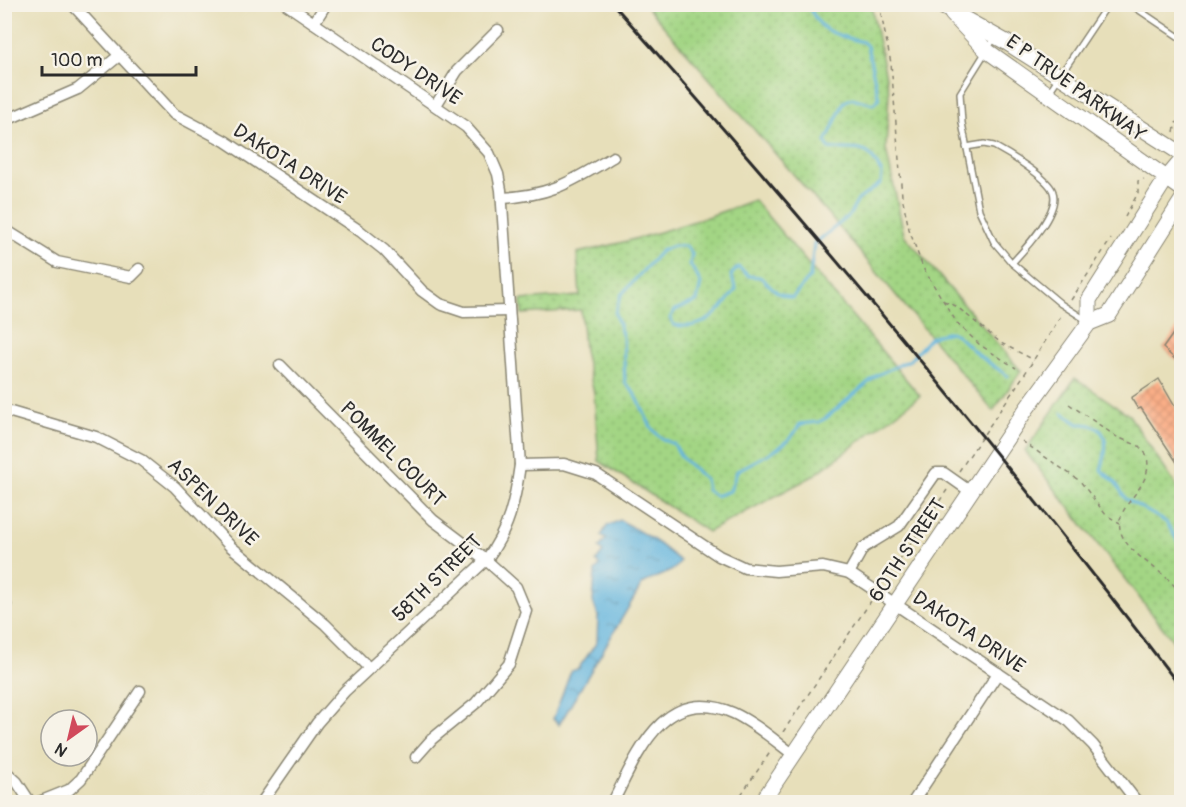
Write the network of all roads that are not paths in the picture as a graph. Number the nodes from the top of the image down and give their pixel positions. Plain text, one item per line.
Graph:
1 (72, 4) edge
2 (286, 4) edge
3 (326, 4) edge
4 (1108, 4) edge
5 (1130, 4) edge
6 (946, 8) edge
7 (314, 23) junction
8 (498, 30) dead end
9 (1182, 39) edge
10 (991, 43) junction
11 (120, 55) junction
12 (1059, 76) junction
13 (1048, 93) junction
14 (435, 105) junction
15 (4, 121) edge
16 (966, 147) junction
17 (489, 153) joint
18 (1182, 154) edge
19 (613, 157) dead end
20 (1182, 160) edge
21 (1166, 179) junction
22 (1182, 189) edge
23 (502, 198) junction
24 (1182, 200) edge
25 (4, 229) edge
26 (1012, 263) junction
27 (139, 269) dead end
28 (509, 311) junction
29 (1089, 323) junction
30 (280, 365) dead end
31 (4, 410) edge
32 (520, 465) junction
33 (971, 492) junction
34 (486, 560) junction
35 (849, 573) junction
36 (895, 604) junction
37 (369, 668) junction
38 (998, 673) junction
39 (140, 691) dead end
40 (794, 754) junction
41 (416, 757) dead end
42 (4, 770) edge
43 (30, 802) edge
44 (39, 802) edge
45 (262, 802) edge
46 (613, 802) edge
47 (762, 802) edge
48 (913, 802) edge
49 (1137, 802) edge

1 - 11 street, DAKOTA DRIVE
2 - 7 street, CODY DRIVE
3 - 7 street
4 - 12 lane
5 - 9 lane
6 - 10 main road, E P TRUE PARKWAY
7 - 14 street, CODY DRIVE
8 - 14 street
10 - 12 main road, E P TRUE PARKWAY
10 - 13 main road, E P TRUE PARKWAY
10 - 16 lane
11 - 15 street
11 - 28 street, DAKOTA DRIVE
12 - 13 lane
12 - 18 main road, E P TRUE PARKWAY
13 - 21 main road, E P TRUE PARKWAY
14 - 17 street, CODY DRIVE
16 - 26 lane
16 - 26 lane
17 - 23 street, 58TH STREET
19 - 23 street
20 - 21 main road, 60TH STREET
21 - 22 main road, E P TRUE PARKWAY
21 - 29 main road, 60TH STREET
23 - 28 street, 58TH STREET
24 - 29 main road, 60TH STREET
25 - 27 street
26 - 29 lane
28 - 32 street, 58TH STREET
29 - 33 main road, 60TH STREET
30 - 34 street, POMMEL COURT
31 - 37 street, ASPEN DRIVE
32 - 34 street, 58TH STREET
32 - 35 street, DAKOTA DRIVE
33 - 35 street
33 - 36 main road, 60TH STREET
34 - 37 street, 58TH STREET
34 - 41 street, POMMEL COURT
35 - 36 street, DAKOTA DRIVE
36 - 38 street, DAKOTA DRIVE
36 - 40 main road, 60TH STREET
37 - 45 street, 58TH STREET
38 - 48 street
38 - 49 street, DAKOTA DRIVE
39 - 44 street
40 - 46 street
40 - 47 main road, 60TH STREET
42 - 43 street

